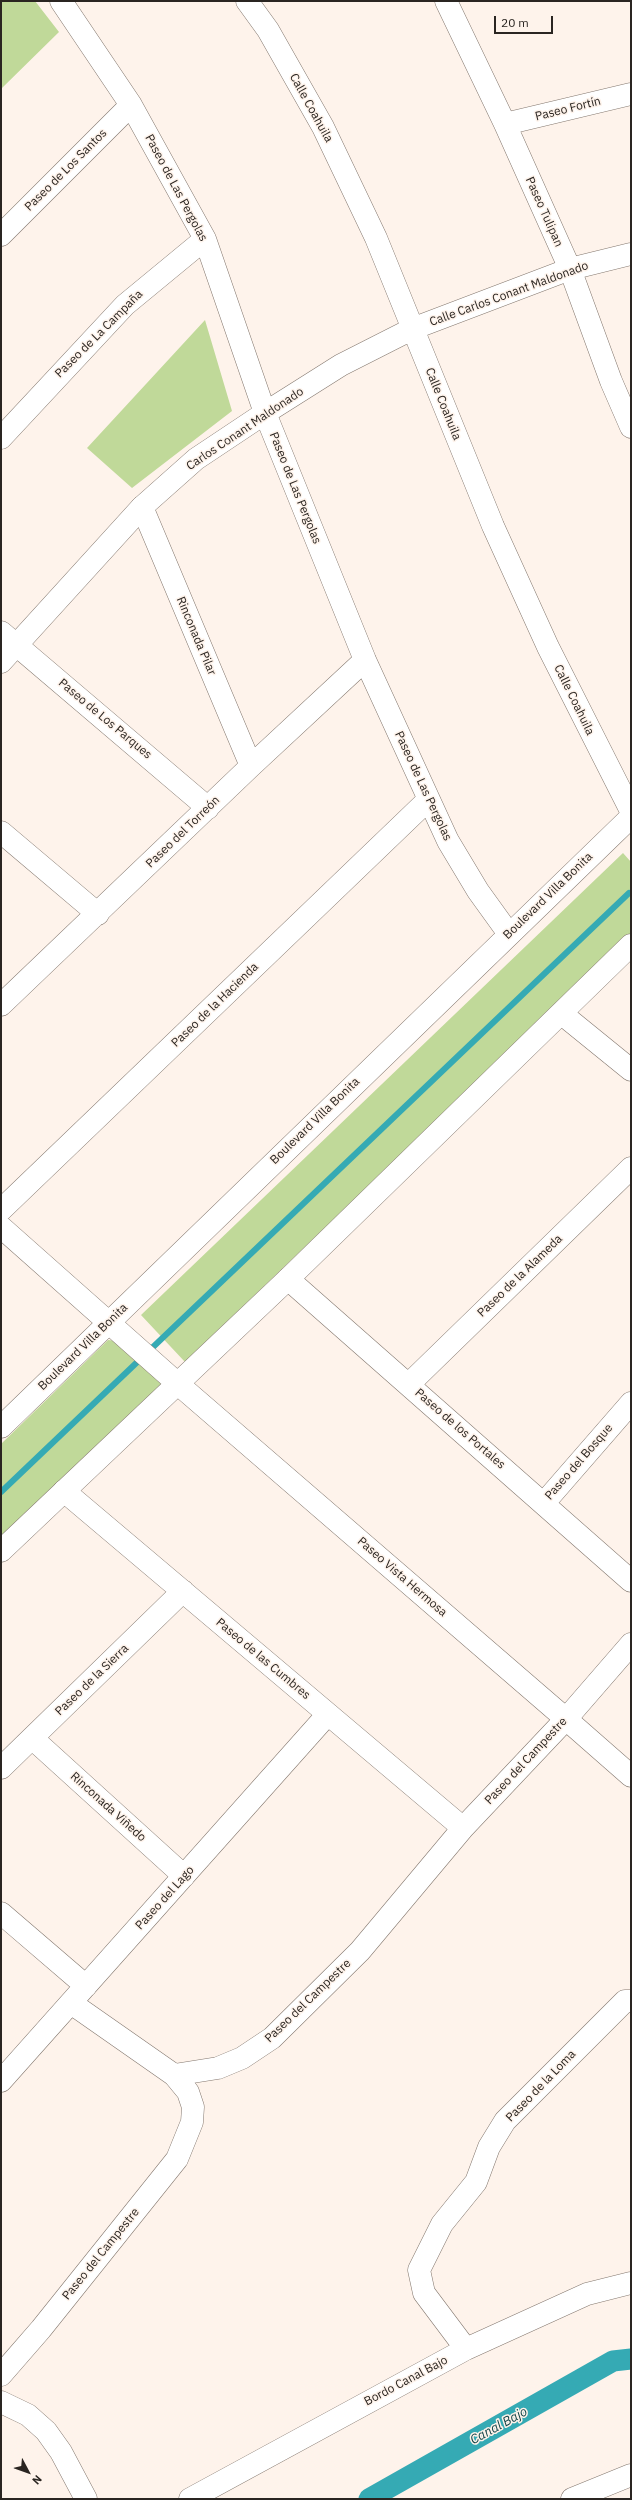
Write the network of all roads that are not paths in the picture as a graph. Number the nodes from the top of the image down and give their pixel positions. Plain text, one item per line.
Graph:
1 (61, 1) edge
2 (247, 1) edge
3 (446, 1) edge
4 (631, 94) edge
5 (131, 105) junction
6 (505, 124) junction
7 (1, 235) edge
8 (205, 239) junction
9 (631, 254) edge
10 (570, 270) junction
11 (412, 329) junction
12 (265, 413) junction
13 (631, 427) edge
14 (1, 438) edge
15 (142, 507) junction
16 (9, 638) edge
17 (365, 660) junction
18 (1, 662) edge
19 (251, 766) junction
20 (428, 800) junction
21 (208, 808) junction
22 (631, 811) edge
23 (631, 817) edge
24 (1, 832) edge
25 (98, 914) junction
26 (509, 934) junction
27 (631, 946) edge
28 (1, 1005) edge
29 (562, 1014) junction
30 (631, 1070) edge
31 (631, 1168) edge
32 (1, 1210) edge
33 (1, 1227) edge
34 (288, 1279) junction
35 (113, 1325) junction
36 (175, 1381) junction
37 (409, 1384) junction
38 (631, 1403) edge
39 (1, 1427) edge
40 (64, 1491) junction
41 (544, 1503) junction
42 (1, 1551) edge
43 (631, 1581) edge
44 (183, 1591) junction
45 (631, 1644) edge
46 (328, 1714) junction
47 (566, 1719) junction
48 (32, 1738) junction
49 (1, 1768) edge
50 (631, 1776) edge
51 (463, 1828) junction
52 (184, 1876) junction
53 (1, 1913) edge
54 (86, 1986) junction
55 (631, 2001) edge
56 (71, 2003) junction
57 (174, 2075) junction
58 (1, 2081) edge
59 (631, 2283) edge
60 (466, 2349) junction
61 (1, 2375) edge
62 (1, 2402) edge
63 (631, 2475) edge
64 (86, 2499) edge
65 (190, 2499) edge
66 (572, 2499) edge

1 - 5 street, Paseo de Las Pergolas
2 - 11 street, Calle Coahuila
3 - 6 street, Paseo Tulipan
4 - 6 street, Paseo Fortín
5 - 7 street, Paseo de Los Santos
5 - 8 street, Paseo de Las Pergolas
6 - 10 street, Paseo Tulipan
8 - 12 street, Paseo de Las Pergolas
8 - 14 street, Paseo de La Campaña
9 - 10 street, Calle Carlos Conant Maldonado
10 - 11 street, Calle Carlos Conant Maldonado
10 - 13 street, Paseo Tulipan
11 - 12 street, Carlos Conant Maldonado
11 - 22 street, Calle Coahuila
12 - 15 street, Carlos Conant Maldonado
12 - 17 street, Paseo de Las Pergolas
15 - 16 street, Carlos Conant Maldonado
15 - 19 street, Rinconada Pilar
16 - 18 street, Carlos Conant Maldonado
16 - 21 street, Paseo de Los Parques
17 - 19 street, Paseo del Torreón
17 - 20 street, Paseo de Las Pergolas
19 - 21 street, Paseo del Torreón
20 - 26 street, Paseo de Las Pergolas
20 - 32 street, Paseo de la Hacienda
21 - 25 street, Paseo del Torreón
23 - 26 street, Boulevard Villa Bonita
24 - 25 street
25 - 28 street, Paseo del Torreón
26 - 35 street, Boulevard Villa Bonita
27 - 29 street
29 - 30 street
29 - 34 street
31 - 37 street, Paseo de la Alameda
33 - 35 street
34 - 36 street
34 - 37 street, Paseo de los Portales
35 - 36 street, Paseo Vista Hermosa
35 - 39 street, Boulevard Villa Bonita
36 - 40 street
36 - 47 street, Paseo Vista Hermosa
37 - 41 street, Paseo de los Portales
38 - 41 street, Paseo del Bosque
40 - 42 street
40 - 44 street, Paseo de las Cumbres
41 - 43 street, Paseo de los Portales
44 - 46 street, Paseo de las Cumbres
44 - 48 street, Paseo de la Sierra
45 - 47 street, Paseo del Campestre
46 - 51 street, Paseo de las Cumbres
46 - 52 street, Paseo del Lago
47 - 50 street, Paseo Vista Hermosa
47 - 51 street, Paseo del Campestre
48 - 49 street, Paseo de la Sierra
48 - 52 street, Rinconada Viñedo
51 - 57 street, Paseo del Campestre
52 - 54 street, Paseo del Lago
53 - 54 street
54 - 56 street, Paseo del Lago
55 - 60 street, Paseo de la Loma
56 - 57 street
56 - 58 street, Paseo del Lago
57 - 61 street, Paseo del Campestre
59 - 60 street, Bordo Canal Bajo
60 - 65 street, Bordo Canal Bajo
62 - 64 street
63 - 66 street

